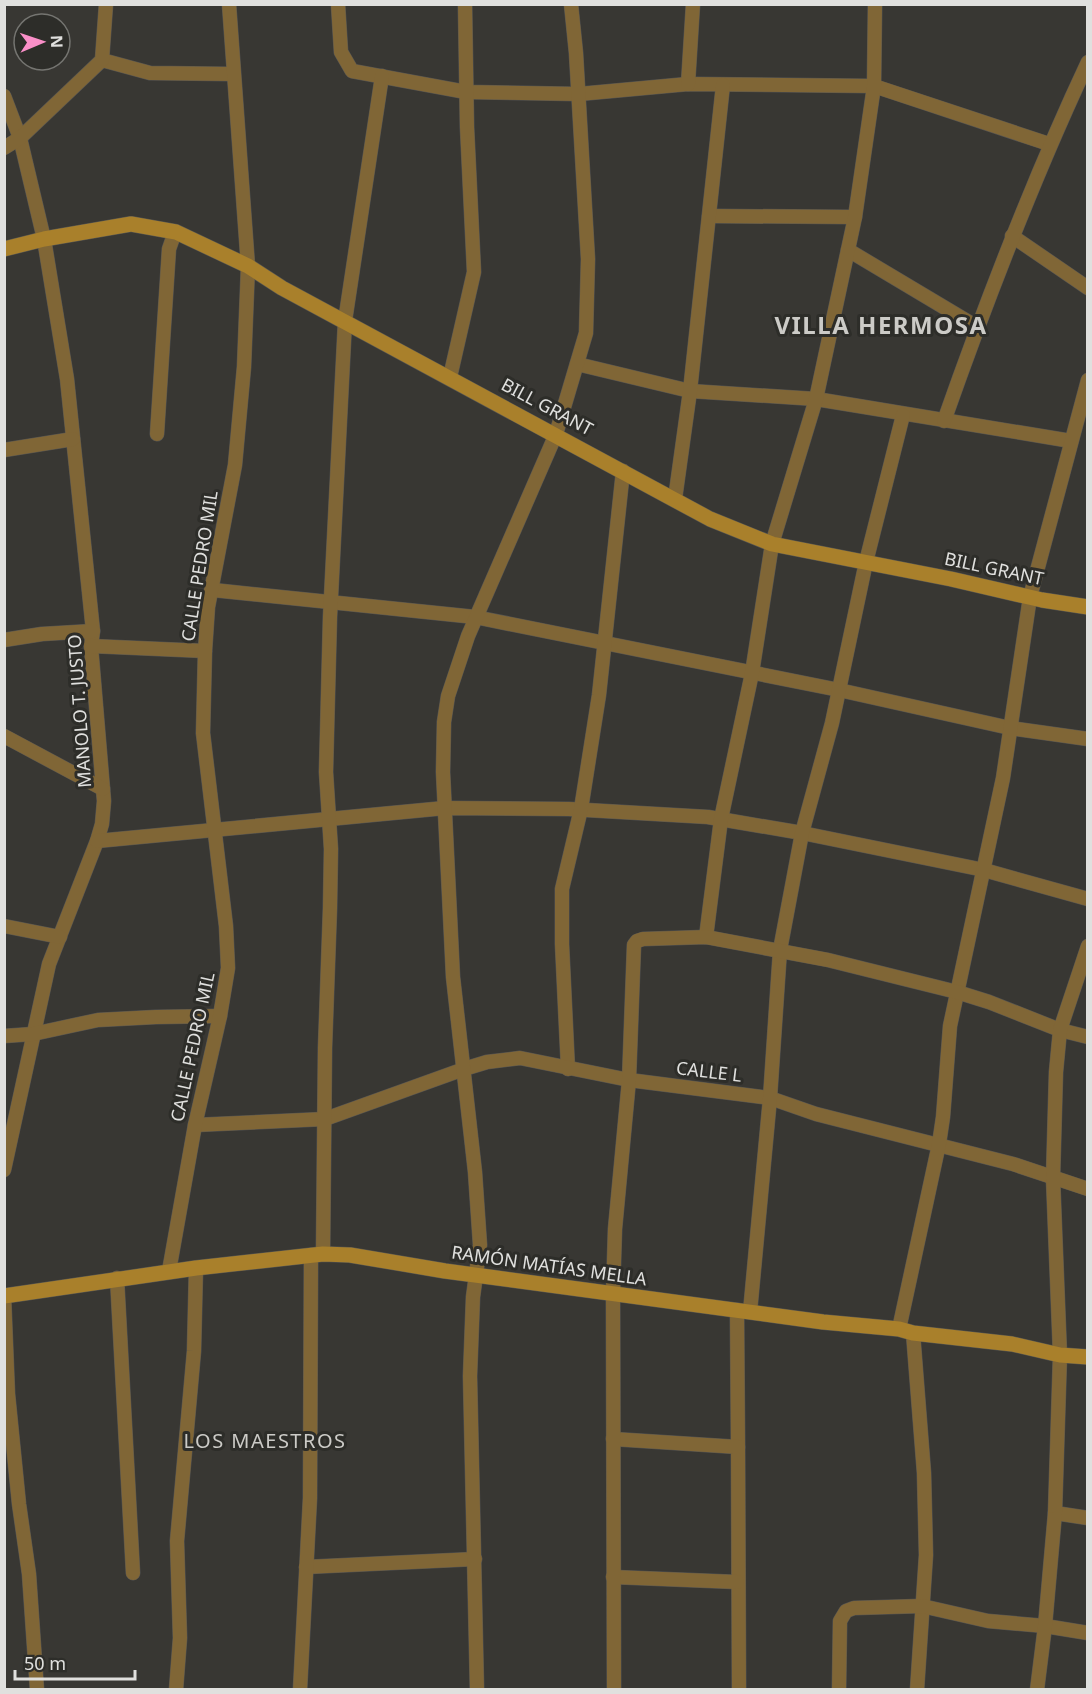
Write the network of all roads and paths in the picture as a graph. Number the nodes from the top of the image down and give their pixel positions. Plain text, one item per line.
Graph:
1 (106, 4) edge
2 (229, 4) edge
3 (338, 4) edge
4 (465, 4) edge
5 (571, 4) edge
6 (693, 4) edge
7 (875, 4) edge
8 (102, 60) junction
9 (1088, 62) edge
10 (233, 75) junction
11 (382, 76) junction
12 (688, 84) junction
13 (723, 84) junction
14 (874, 86) junction
15 (466, 93) junction
16 (579, 94) junction
17 (4, 96) edge
18 (20, 138) junction
19 (1049, 144) junction
20 (4, 148) edge
21 (709, 216) junction
22 (855, 217) junction
23 (175, 232) junction
24 (1012, 236) junction
25 (44, 239) junction
26 (4, 249) edge
27 (848, 250) junction
28 (248, 266) junction
29 (1088, 288) edge
30 (345, 321) junction
31 (977, 327) junction
32 (577, 364) junction
33 (450, 378) junction
34 (1088, 380) edge
35 (690, 391) junction
36 (816, 399) junction
37 (903, 415) junction
38 (945, 421) junction
39 (157, 434) dead end
40 (556, 434) junction
41 (73, 439) junction
42 (1071, 441) junction
43 (4, 450) edge
44 (623, 471) junction
45 (675, 499) junction
46 (772, 544) junction
47 (866, 562) junction
48 (213, 590) junction
49 (1030, 597) junction
50 (332, 602) junction
51 (1088, 607) edge
52 (475, 617) junction
53 (93, 631) junction
54 (4, 640) edge
55 (604, 643) junction
56 (92, 646) junction
57 (205, 651) junction
58 (752, 673) junction
59 (839, 690) junction
60 (1010, 728) junction
61 (4, 736) edge
62 (1088, 739) edge
63 (103, 789) junction
64 (445, 808) junction
65 (581, 809) junction
66 (329, 819) junction
67 (722, 819) junction
68 (214, 830) junction
69 (802, 833) junction
70 (97, 841) junction
71 (984, 870) junction
72 (1088, 899) edge
73 (4, 926) edge
74 (60, 937) junction
75 (706, 938) junction
76 (1088, 946) edge
77 (780, 950) junction
78 (957, 992) junction
79 (220, 1016) junction
80 (1060, 1030) junction
81 (33, 1034) junction
82 (4, 1036) edge
83 (1088, 1037) edge
84 (464, 1069) junction
85 (568, 1069) junction
86 (629, 1080) junction
87 (770, 1098) junction
88 (325, 1119) junction
89 (195, 1125) junction
90 (939, 1144) junction
91 (4, 1170) edge
92 (1053, 1178) junction
93 (1088, 1190) edge
94 (317, 1255) junction
95 (196, 1268) junction
96 (169, 1271) junction
97 (477, 1276) junction
98 (117, 1278) junction
99 (613, 1294) junction
100 (5, 1296) edge
101 (743, 1311) junction
102 (906, 1331) junction
103 (1060, 1355) junction
104 (1088, 1357) edge
105 (613, 1439) junction
106 (738, 1447) junction
107 (1055, 1513) junction
108 (1088, 1518) edge
109 (475, 1559) junction
110 (306, 1568) junction
111 (133, 1573) dead end
112 (613, 1577) junction
113 (738, 1582) junction
114 (922, 1606) junction
115 (1045, 1626) junction
116 (1088, 1633) edge
117 (37, 1689) edge
118 (176, 1689) edge
119 (300, 1689) edge
120 (477, 1689) edge
121 (614, 1689) edge
122 (739, 1689) edge
123 (839, 1689) edge
124 (917, 1689) edge
125 (1037, 1689) edge

1 - 8 street
2 - 10 street, CALLE PEDRO MIL
3 - 11 street
4 - 15 street
5 - 16 street
6 - 12 street
7 - 14 street
8 - 10 street
8 - 18 street
9 - 19 street
10 - 28 street, CALLE PEDRO MIL
11 - 15 street
11 - 30 street
12 - 13 street
12 - 16 street
13 - 14 street
13 - 21 street
14 - 19 street
14 - 22 street
15 - 16 street
15 - 33 street
16 - 32 street
17 - 18 street, MANOLO T. JUSTO
18 - 20 street
18 - 25 street, MANOLO T. JUSTO
19 - 24 street
21 - 22 street
21 - 35 street
22 - 27 street
23 - 25 street, BILL GRANT
23 - 28 street, BILL GRANT
23 - 39 street
24 - 29 street
24 - 31 street
25 - 26 street, BILL GRANT
25 - 41 street, MANOLO T. JUSTO
27 - 31 street
27 - 36 street
28 - 30 street, BILL GRANT
28 - 48 street, CALLE PEDRO MIL
30 - 33 street, BILL GRANT
30 - 50 street
31 - 38 street
32 - 35 street
32 - 40 street
33 - 40 street, BILL GRANT
34 - 42 street
35 - 36 street
35 - 45 street
36 - 37 street
36 - 46 street
37 - 38 street
37 - 47 street
38 - 42 street
40 - 44 street, BILL GRANT
40 - 52 street
41 - 43 street
41 - 53 street, MANOLO T. JUSTO
42 - 49 street
44 - 45 street, BILL GRANT
44 - 55 street
45 - 46 street, BILL GRANT
46 - 47 street, BILL GRANT
46 - 58 street
47 - 49 street, BILL GRANT
47 - 59 street
48 - 50 street
48 - 57 street, CALLE PEDRO MIL
49 - 51 street, BILL GRANT
49 - 60 street
50 - 52 street
50 - 66 street
52 - 55 street
52 - 64 street
53 - 54 street
53 - 56 street, MANOLO T. JUSTO
55 - 58 street
55 - 65 street
56 - 57 street
56 - 63 street, MANOLO T. JUSTO
57 - 68 street, CALLE PEDRO MIL
58 - 59 street
58 - 67 street
59 - 60 street
59 - 69 street
60 - 62 street
60 - 71 street
61 - 63 street
63 - 70 street, MANOLO T. JUSTO
64 - 65 street
64 - 66 street
64 - 84 street
65 - 67 street
65 - 85 street
66 - 68 street
66 - 88 street
67 - 69 street
67 - 75 street
68 - 70 street
68 - 79 street, CALLE PEDRO MIL
69 - 71 street
69 - 77 street
70 - 74 street, MANOLO T. JUSTO
71 - 72 street
71 - 78 street
73 - 74 street
74 - 81 street, MANOLO T. JUSTO
75 - 77 street
75 - 86 street
76 - 80 street
77 - 78 street
77 - 87 street
78 - 80 street
78 - 90 street
79 - 81 street
79 - 89 street, CALLE PEDRO MIL
80 - 83 street
80 - 92 street
81 - 82 street
81 - 91 street, MANOLO T. JUSTO
84 - 85 street, CALLE L
84 - 88 street, CALLE L
84 - 97 street
85 - 86 street, CALLE L
86 - 87 street, CALLE L
86 - 99 street
87 - 90 street, CALLE L
87 - 101 street
88 - 89 street, CALLE L
88 - 94 street
89 - 96 street, CALLE PEDRO MIL
90 - 92 street, CALLE L
90 - 102 street
92 - 93 street, CALLE L
92 - 103 street
94 - 95 street, RAMÓN MATÍAS MELLA
94 - 97 street, RAMÓN MATÍAS MELLA
94 - 110 street
95 - 96 street, RAMÓN MATÍAS MELLA
95 - 118 street
96 - 98 street, RAMÓN MATÍAS MELLA
97 - 99 street, RAMÓN MATÍAS MELLA
97 - 109 street
98 - 100 street, RAMÓN MATÍAS MELLA
98 - 111 street
99 - 101 street, RAMÓN MATÍAS MELLA
99 - 105 street
100 - 117 street
101 - 102 street, RAMÓN MATÍAS MELLA
101 - 106 street
102 - 103 street, RAMÓN MATÍAS MELLA
102 - 114 street
103 - 104 street, RAMÓN MATÍAS MELLA
103 - 107 street
105 - 106 street
105 - 112 street
106 - 113 street
107 - 108 street
107 - 115 street
109 - 110 street
109 - 120 street
110 - 119 street
112 - 113 street
112 - 121 street
113 - 122 street
114 - 115 street
114 - 123 street
114 - 124 street
115 - 116 street
115 - 125 street

